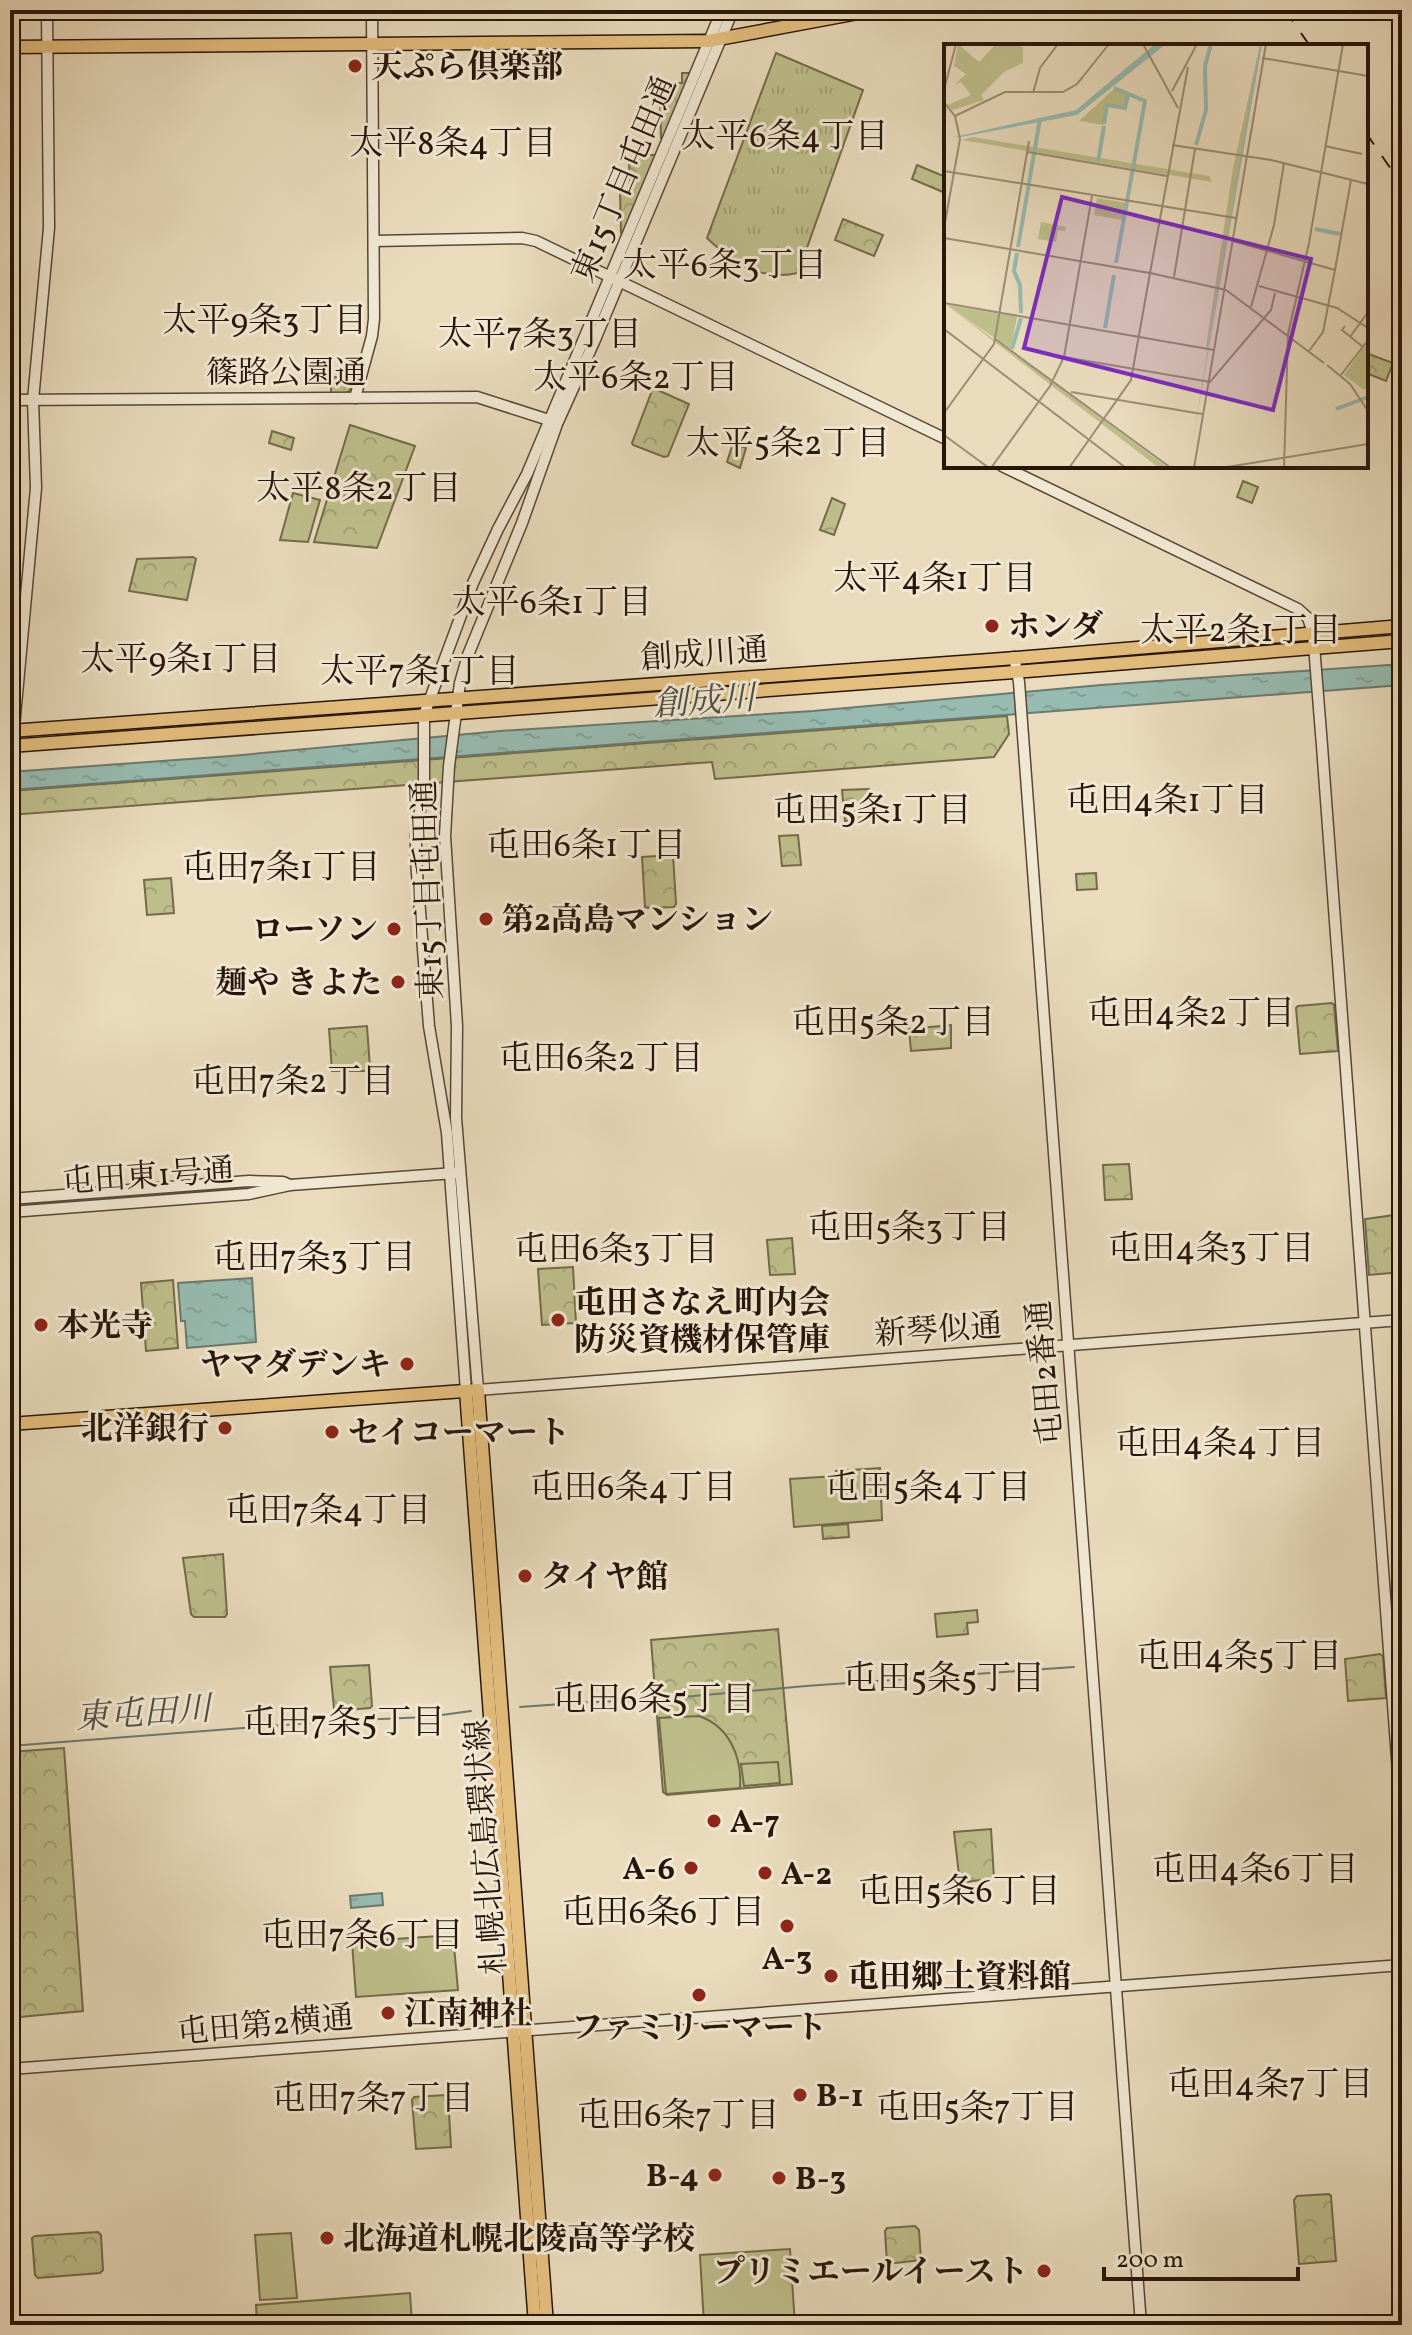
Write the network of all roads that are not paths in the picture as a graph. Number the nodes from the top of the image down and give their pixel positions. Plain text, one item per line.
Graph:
1 (47, 10) edge
2 (372, 10) edge
3 (722, 10) edge
4 (733, 10) edge
5 (874, 10) edge
6 (714, 40) junction
7 (373, 45) junction
8 (10, 47) edge
9 (48, 47) junction
10 (374, 241) junction
11 (616, 279) junction
12 (355, 398) junction
13 (10, 400) edge
14 (33, 400) junction
15 (553, 422) junction
16 (944, 438) edge
17 (1006, 468) edge
18 (1402, 626) edge
19 (1313, 633) junction
20 (1402, 641) edge
21 (1314, 648) junction
22 (1014, 657) junction
23 (1016, 672) junction
24 (458, 698) junction
25 (429, 700) junction
26 (455, 712) junction
27 (424, 715) junction
28 (12, 731) edge
29 (11, 746) edge
30 (455, 1173) junction
31 (290, 1185) junction
32 (10, 1199) edge
33 (10, 1212) edge
34 (1402, 1320) edge
35 (1365, 1322) junction
36 (1067, 1344) junction
37 (472, 1390) junction
38 (10, 1424) edge
39 (1402, 1826) edge
40 (1402, 1965) edge
41 (1116, 1986) junction
42 (519, 2032) junction
43 (10, 2069) edge
44 (535, 2325) edge
45 (547, 2325) edge
46 (1141, 2325) edge

1 - 9 street
2 - 7 street
3 - 6 street, 東15丁目屯田通
4 - 6 street, 東15丁目屯田通
5 - 6 main road
6 - 7 main road
6 - 11 street, 東15丁目屯田通
7 - 9 main road
7 - 10 street
8 - 9 main road
9 - 14 street
10 - 11 street
10 - 12 street
11 - 15 street, 東15丁目屯田通
11 - 16 street
12 - 14 street, 篠路公園通
12 - 15 street, 篠路公園通
13 - 14 street, 篠路公園通
14 - 28 street
15 - 24 street, 東15丁目屯田通
15 - 25 street, 東15丁目屯田通
17 - 19 street
18 - 19 main road, 創成川通
19 - 21 street
19 - 22 main road, 創成川通
20 - 21 main road, 創成川通
21 - 23 main road, 創成川通
21 - 35 street
22 - 23 street, 屯田2番通
22 - 24 main road, 創成川通
23 - 26 main road, 創成川通
23 - 36 street, 屯田2番通
24 - 25 main road, 創成川通
24 - 26 street, 東15丁目屯田通
25 - 27 street, 東15丁目屯田通
25 - 28 main road, 創成川通
26 - 27 main road, 創成川通
26 - 30 street, 東15丁目屯田通
27 - 29 main road, 創成川通
27 - 30 street, 東15丁目屯田通
28 - 29 street
30 - 31 street, 屯田東1号通
30 - 37 street, 東15丁目屯田通
31 - 32 street, 屯田東1号通
31 - 33 street, 屯田東1号通
34 - 35 street, 新琴似通
35 - 36 street, 新琴似通
35 - 39 street
36 - 37 street, 新琴似通
36 - 41 street, 屯田2番通
37 - 38 main road
37 - 42 main road, 札幌北広島環状線
37 - 42 main road, 札幌北広島環状線
40 - 41 street, 屯田第2横通
41 - 42 street, 屯田第2横通
41 - 46 street, 屯田2番通
42 - 43 street, 屯田第2横通
42 - 44 main road, 札幌北広島環状線
42 - 45 main road, 札幌北広島環状線

